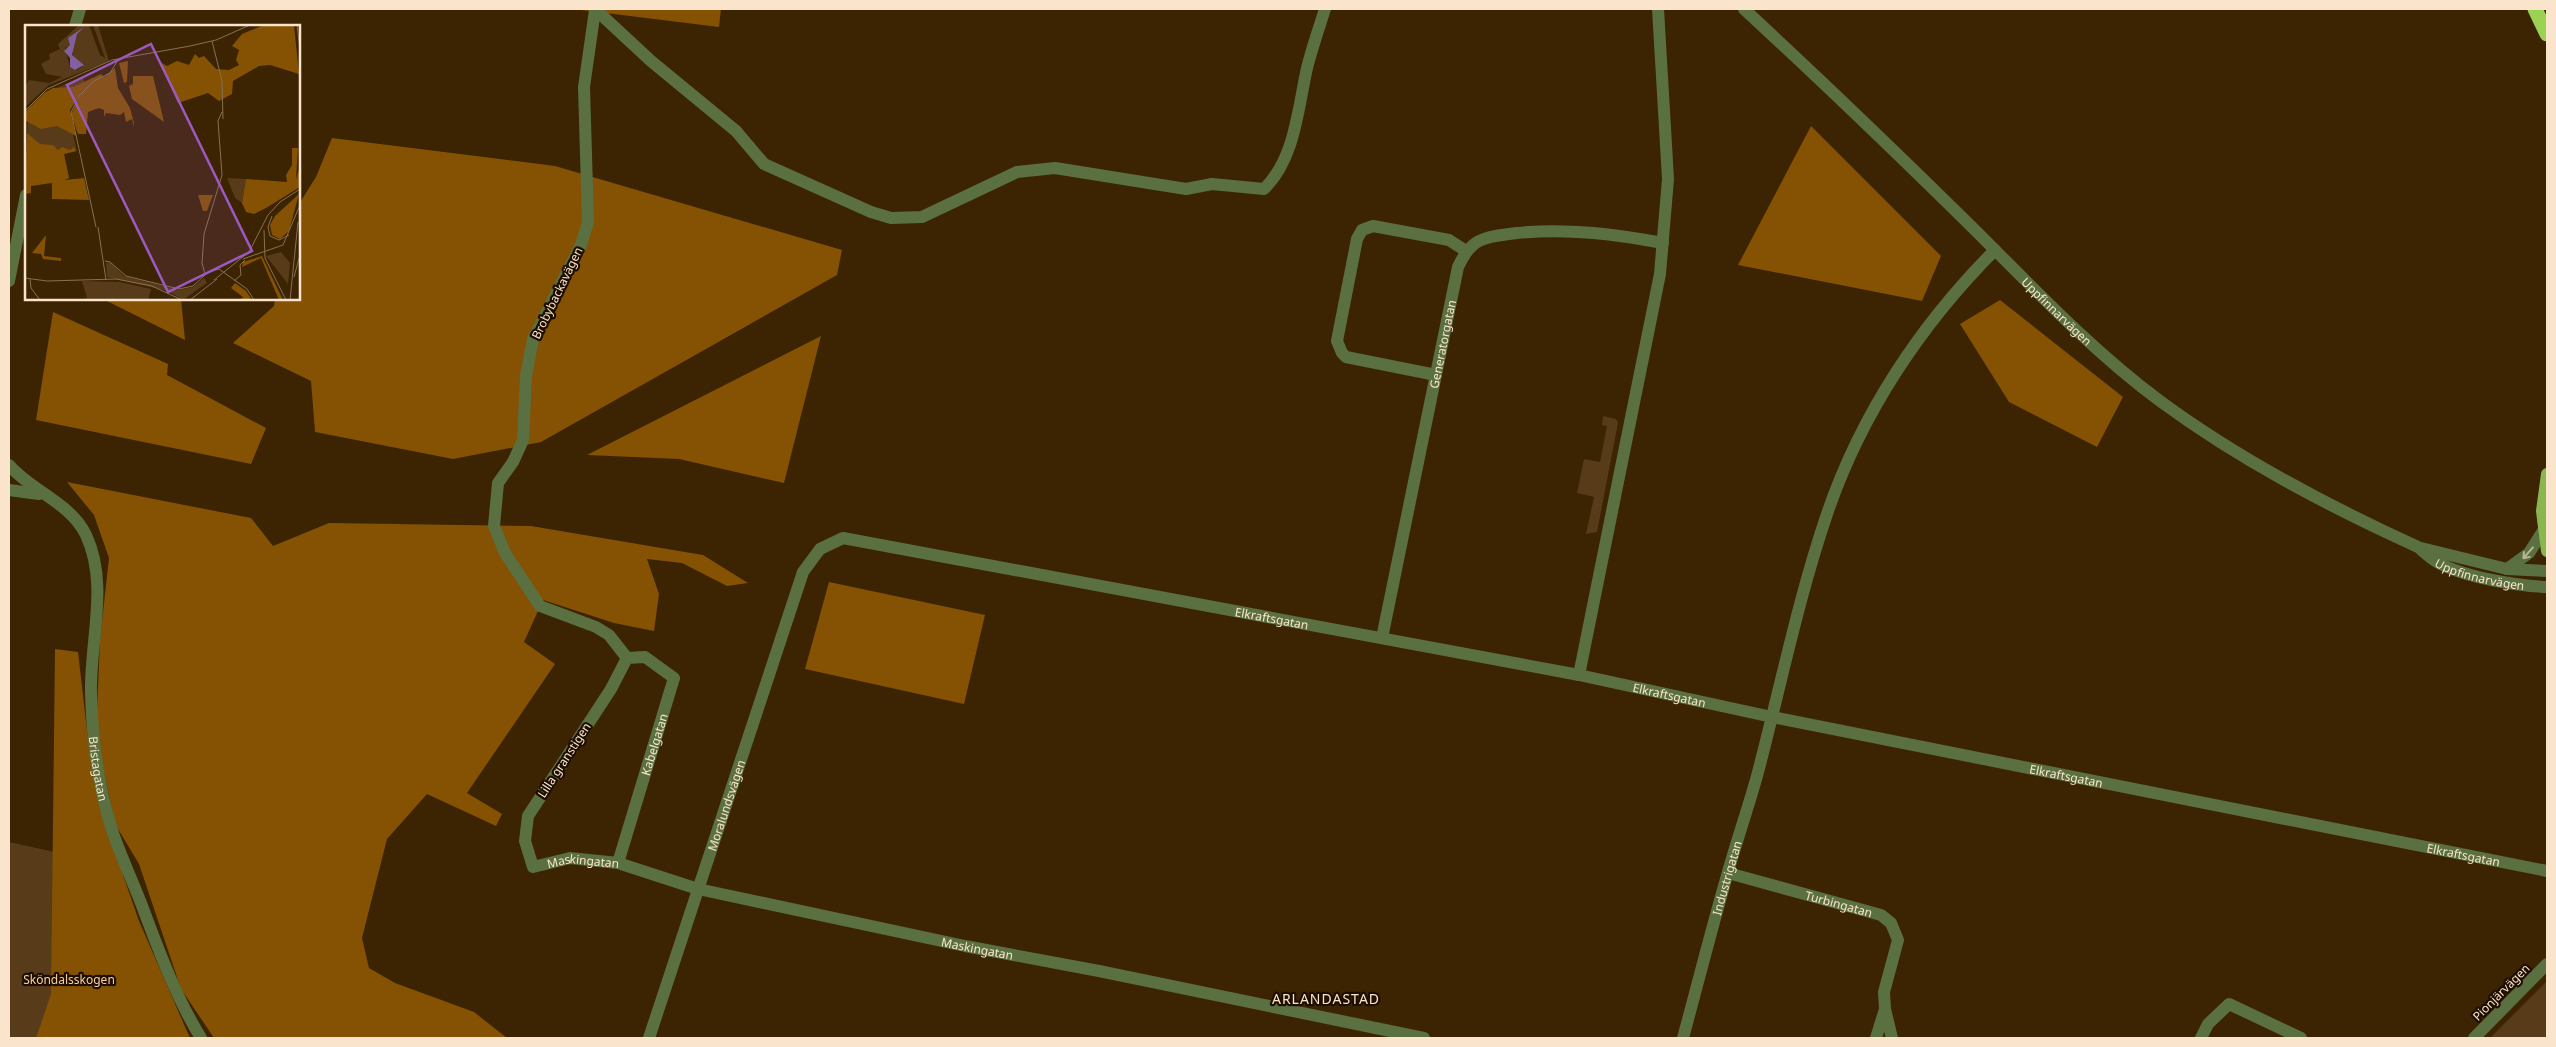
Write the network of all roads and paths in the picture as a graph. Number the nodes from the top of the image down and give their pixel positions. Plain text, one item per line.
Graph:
1 (80, 9) edge
2 (595, 9) edge
3 (1325, 9) edge
4 (1658, 9) edge
5 (1744, 9) edge
6 (2535, 9) edge
7 (75, 25) edge
8 (2547, 34) edge
9 (25, 200) edge
10 (1663, 243) junction
11 (1995, 250) junction
12 (1466, 251) junction
13 (9, 281) edge
14 (1436, 375) junction
15 (9, 465) edge
16 (2547, 474) edge
17 (9, 486) edge
18 (9, 490) edge
19 (48, 498) junction
20 (2543, 531) junction
21 (2418, 547) junction
22 (2547, 551) edge
23 (2507, 568) junction
24 (2547, 571) edge
25 (803, 572) joint
26 (2547, 587) edge
27 (1382, 638) junction
28 (627, 658) junction
29 (1578, 675) junction
30 (1772, 717) junction
31 (618, 863) junction
32 (532, 867) joint
33 (2547, 871) edge
34 (1728, 873) junction
35 (698, 889) junction
36 (2547, 964) edge
37 (1885, 1009) junction
38 (201, 1038) edge
39 (649, 1038) edge
40 (1424, 1038) edge
41 (1683, 1038) edge
42 (1876, 1038) edge
43 (1892, 1038) edge
44 (2201, 1038) edge
45 (2301, 1038) edge
46 (2474, 1038) edge

1 - 7 street
2 - 3 street
2 - 28 street, Brobybackavägen
4 - 10 street
5 - 11 street, Uppfinnarvägen
6 - 8 highway
9 - 13 street
10 - 12 street
10 - 29 street
11 - 21 street, Uppfinnarvägen
11 - 30 street, Industrigatan
12 - 14 street, Generatorgatan
12 - 14 street
14 - 27 street, Generatorgatan
15 - 17 street
15 - 19 street, Bristagatan
16 - 20 main road
18 - 19 street, Bristagatan
19 - 38 street, Bristagatan
20 - 22 main road
20 -> 23 street
21 - 23 street, Uppfinnarvägen
21 - 26 street, Uppfinnarvägen
23 - 24 street, Uppfinnarvägen
25 - 27 street, Elkraftsgatan
25 - 35 street, Moralundsvägen
27 - 29 street, Elkraftsgatan
28 - 31 street, Kabelgatan
28 - 32 street, Lilla granstigen
29 - 30 street, Elkraftsgatan
30 - 33 street, Elkraftsgatan
30 - 34 street, Industrigatan
31 - 32 street, Maskingatan
31 - 35 street, Maskingatan
34 - 37 street, Turbingatan
34 - 41 street, Industrigatan
35 - 39 street, Moralundsvägen
35 - 40 street, Maskingatan
36 - 46 street, Pionjärvägen
37 - 42 street, Turbingatan
37 - 43 street, Turbingatan
44 - 45 street

